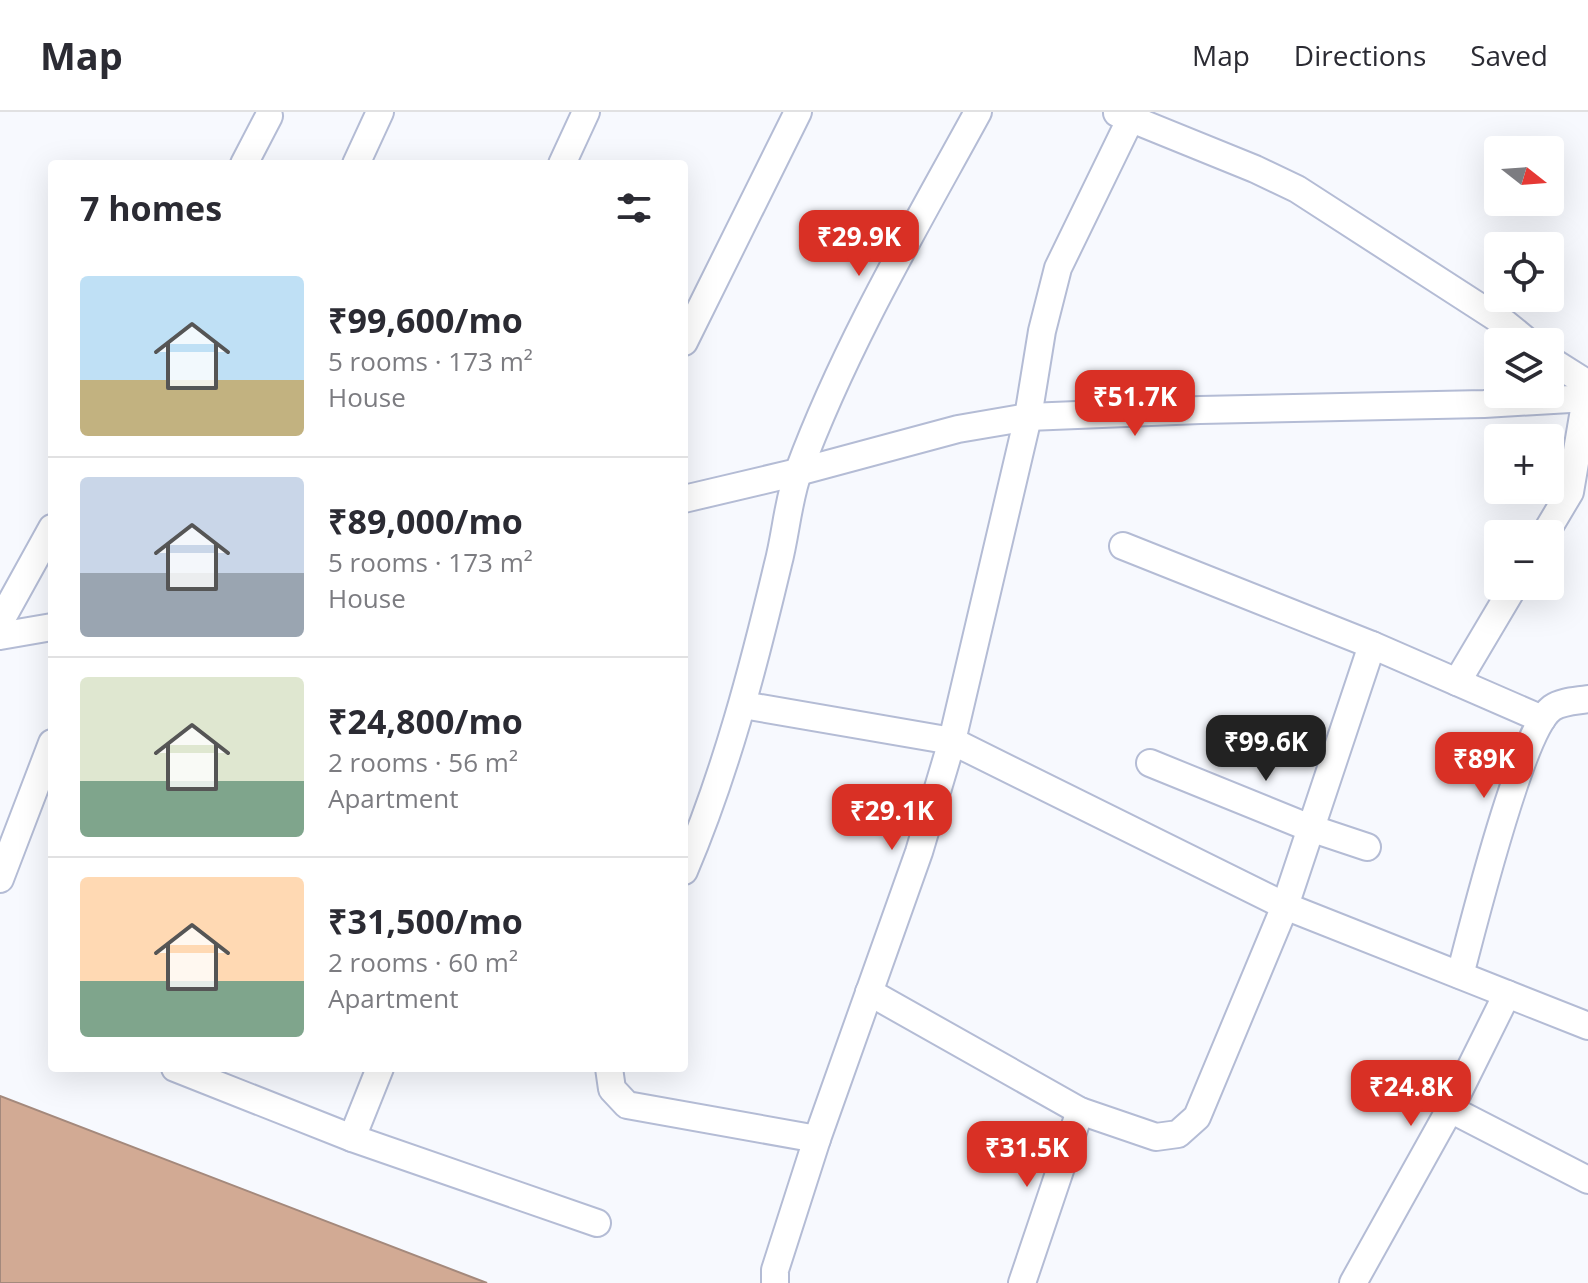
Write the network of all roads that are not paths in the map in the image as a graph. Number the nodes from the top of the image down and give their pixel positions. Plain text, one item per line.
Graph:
1 (380, 112) edge
2 (586, 112) edge
3 (798, 112) edge
4 (978, 112) edge
5 (1123, 115) edge
6 (269, 116) dead end
7 (246, 160) edge
8 (358, 160) edge
9 (564, 160) edge
10 (1511, 328) edge
11 (688, 334) edge
12 (1564, 372) edge
13 (1587, 393) edge
14 (1028, 417) junction
15 (798, 472) junction
16 (688, 498) edge
17 (1553, 520) edge
18 (48, 535) edge
19 (1123, 546) dead end
20 (1506, 600) edge
21 (0, 622) edge
22 (48, 628) edge
23 (0, 636) edge
24 (1372, 645) junction
25 (1457, 682) junction
26 (1588, 699) edge
27 (743, 705) junction
28 (1542, 719) junction
29 (952, 741) junction
30 (48, 753) edge
31 (1150, 763) dead end
32 (1310, 828) junction
33 (1367, 847) dead end
34 (688, 861) edge
35 (0, 879) edge
36 (1285, 906) junction
37 (1460, 975) junction
38 (869, 992) junction
39 (1507, 994) junction
40 (1588, 1026) edge
41 (185, 1072) edge
42 (378, 1072) edge
43 (610, 1072) edge
44 (1450, 1109) junction
45 (1080, 1111) junction
46 (352, 1138) junction
47 (817, 1139) junction
48 (1588, 1180) edge
49 (597, 1223) dead end
50 (1358, 1281) edge
51 (775, 1283) edge
52 (1022, 1283) edge

1 - 8 street
2 - 9 street
3 - 11 street
4 - 15 street
5 - 10 street
5 - 14 street
6 - 7 street
12 - 13 street
13 - 14 street
13 - 17 street
14 - 15 street
14 - 29 street
15 - 16 street
15 - 27 street
18 - 21 street
19 - 24 street
20 - 25 street
22 - 23 street
24 - 25 street
24 - 32 street
25 - 28 street
26 - 28 street
27 - 29 street
27 - 34 street
28 - 37 street
29 - 36 street
29 - 38 street
30 - 35 street
31 - 32 street
32 - 33 street
32 - 36 street
36 - 37 street
36 - 45 street
37 - 39 street
38 - 45 street
38 - 47 street
39 - 40 street
39 - 44 street
41 - 46 street
42 - 46 street
43 - 47 street
44 - 48 street
44 - 50 street
45 - 52 street
46 - 49 street
47 - 51 street

